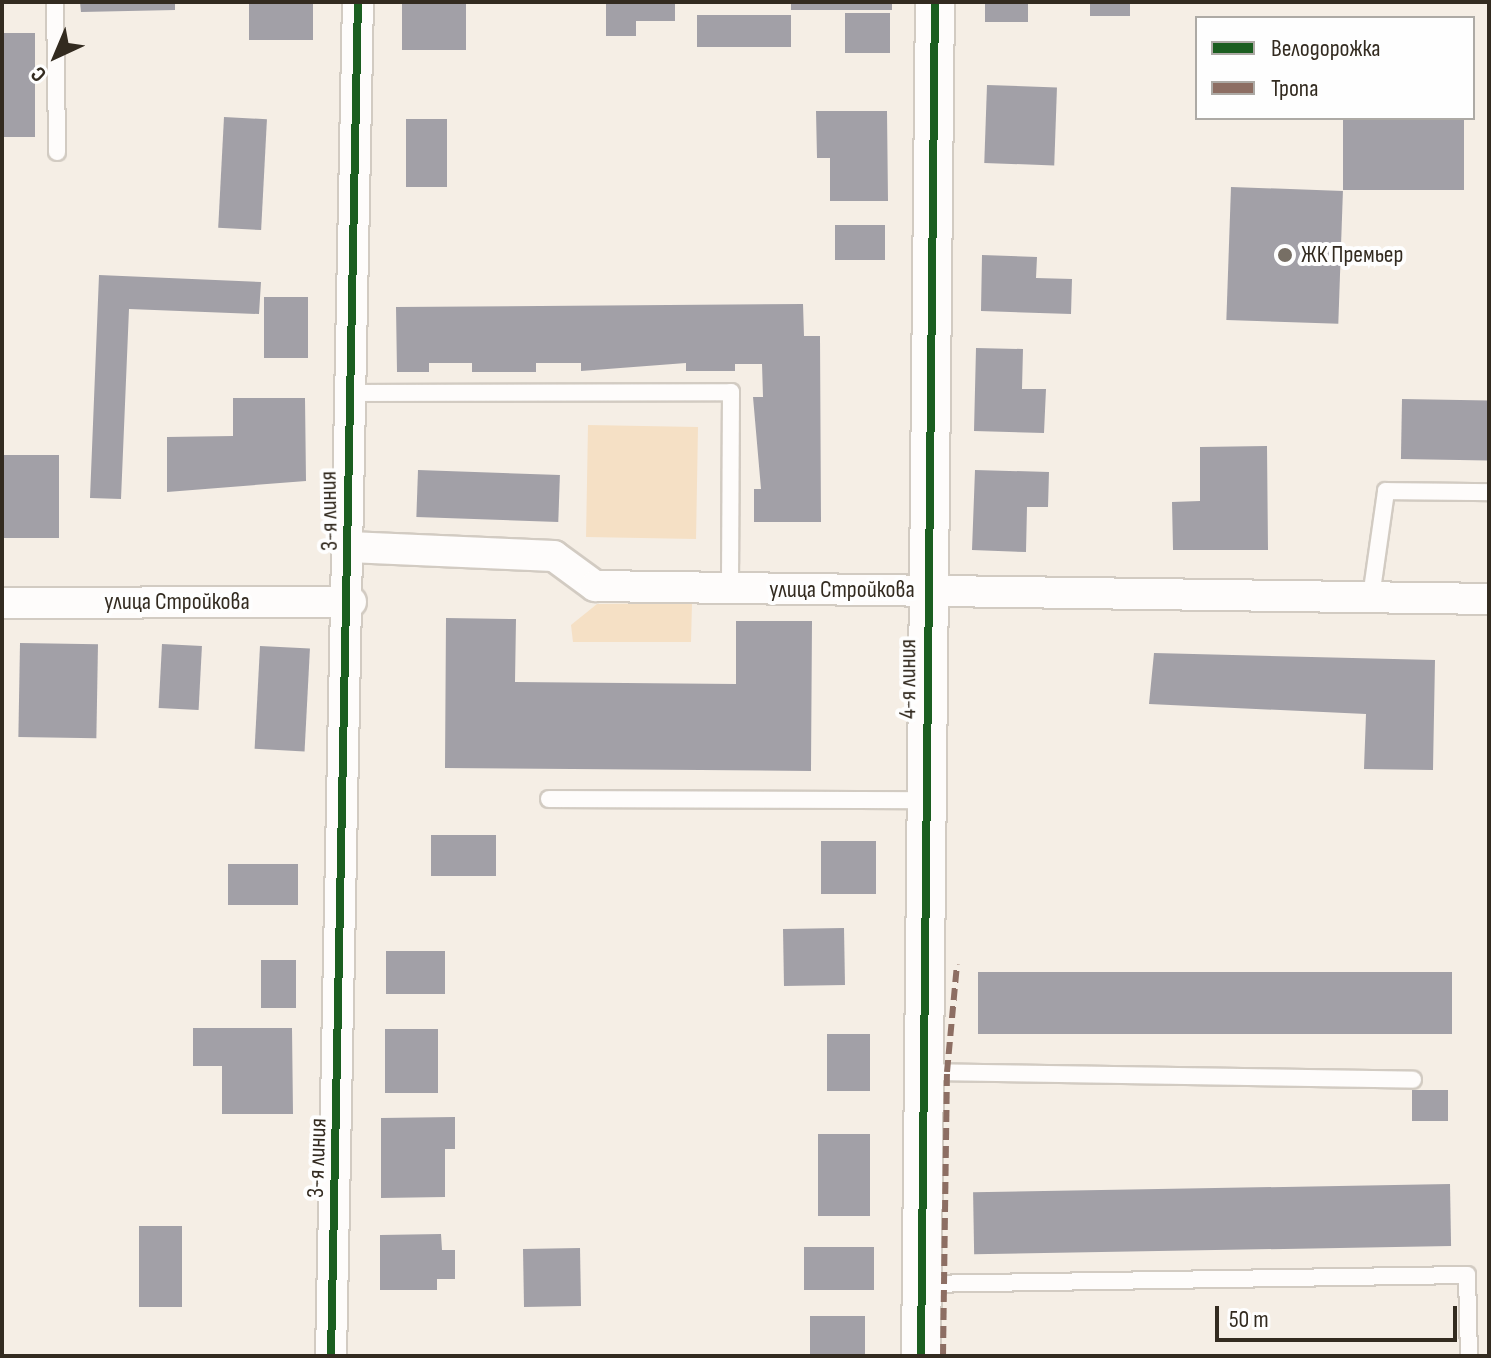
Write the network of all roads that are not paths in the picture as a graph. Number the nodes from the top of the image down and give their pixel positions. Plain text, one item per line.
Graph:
1 (55, 2) edge
2 (358, 2) edge
3 (935, 2) edge
4 (57, 152) dead end
5 (349, 393) junction
6 (1489, 492) edge
7 (349, 547) junction
8 (730, 589) junction
9 (929, 591) junction
10 (1371, 597) junction
11 (1489, 599) edge
12 (351, 602) junction
13 (2, 603) edge
14 (549, 799) dead end
15 (928, 800) junction
16 (926, 1072) junction
17 (1413, 1080) dead end
18 (920, 1284) junction
19 (331, 1356) edge
20 (921, 1356) edge
21 (1469, 1356) edge

1 - 4 lane
2 - 5 street, 3-я линия
3 - 9 street, 4-я линия
5 - 7 street, 3-я линия
5 - 8 lane
6 - 10 lane
7 - 8 street, улица Стройкова
7 - 12 street, 3-я линия
8 - 9 street, улица Стройкова
9 - 10 street, улица Стройкова
9 - 15 street, 4-я линия
10 - 11 street, улица Стройкова
12 - 13 street, улица Стройкова
12 - 19 street, 3-я линия
14 - 15 lane
15 - 16 street, 4-я линия
16 - 17 lane
16 - 18 street, 4-я линия
18 - 20 street, 4-я линия
18 - 21 lane

